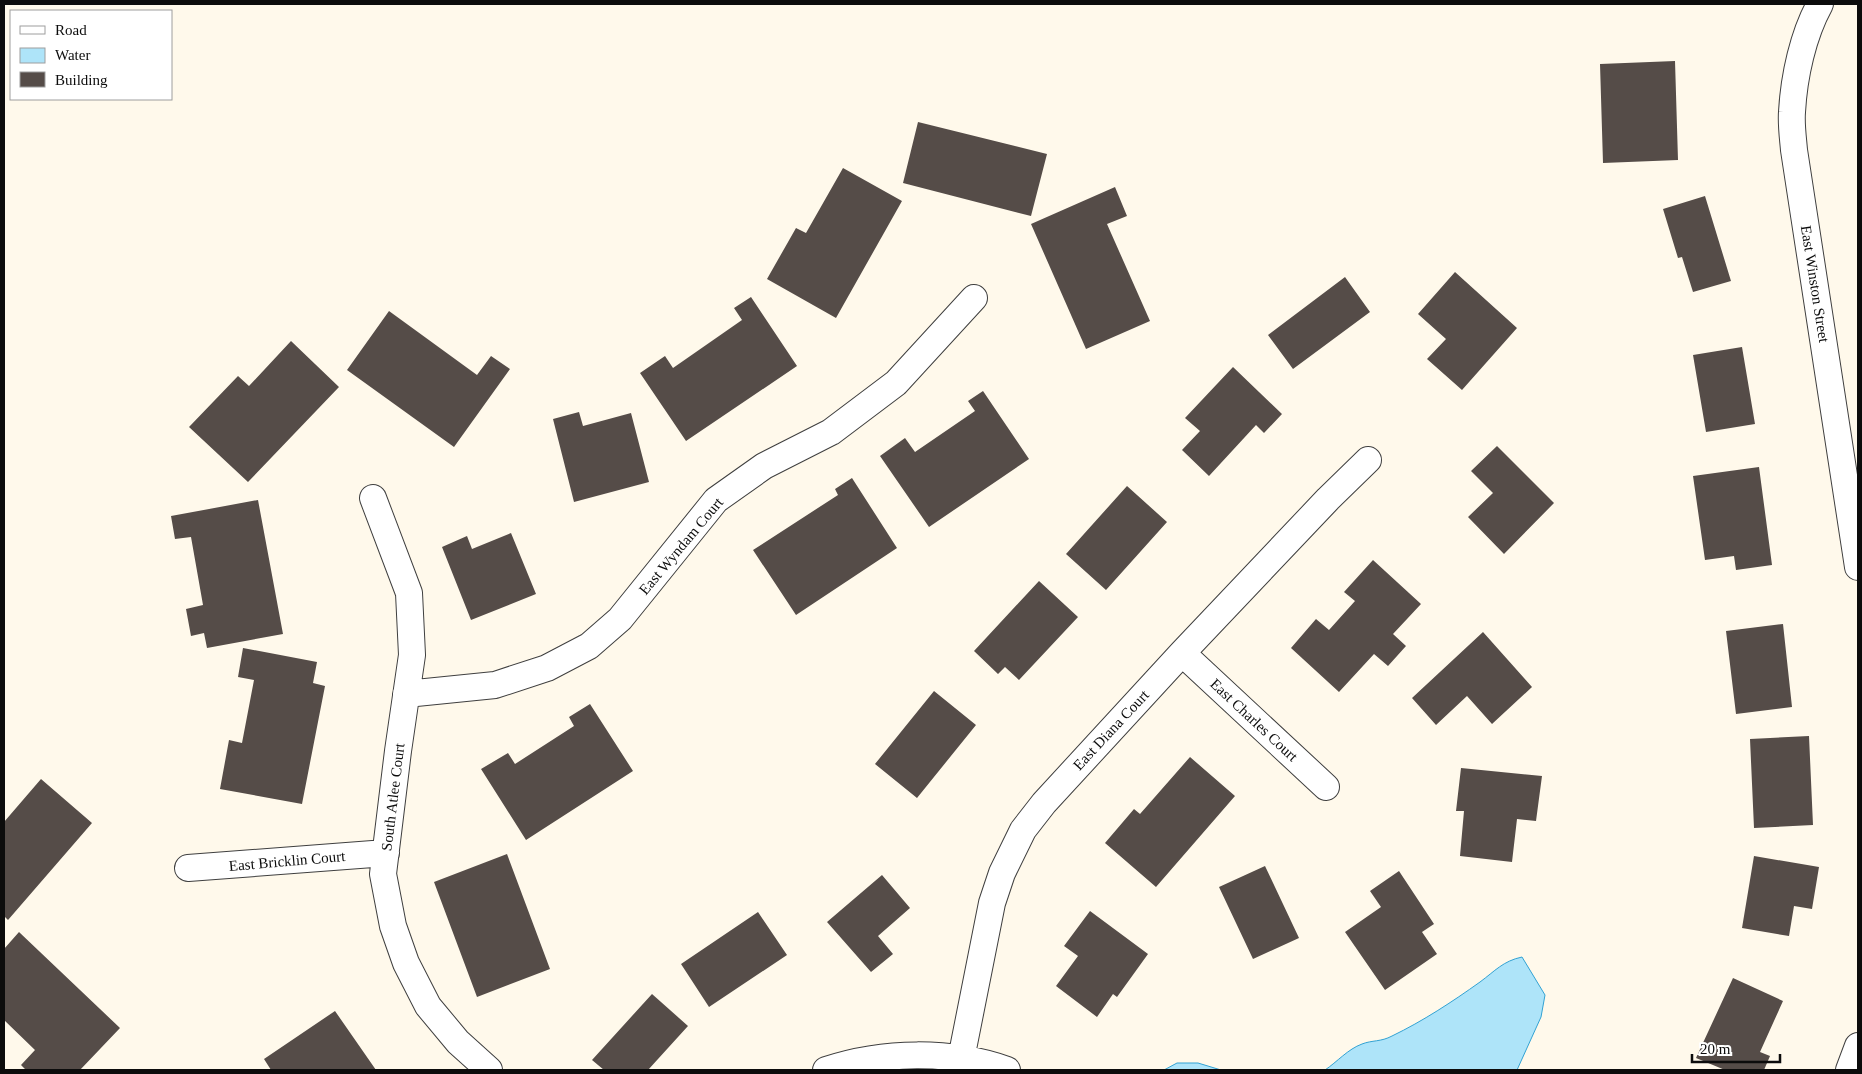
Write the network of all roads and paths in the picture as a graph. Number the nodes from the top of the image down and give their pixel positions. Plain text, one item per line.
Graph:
1 (1820, 4) edge
2 (974, 298) dead end
3 (1368, 460) dead end
4 (373, 498) dead end
5 (1858, 568) edge
6 (1182, 653) junction
7 (406, 694) junction
8 (1326, 787) dead end
9 (386, 853) junction
10 (188, 868) dead end
11 (1858, 1046) edge
12 (961, 1059) junction
13 (488, 1070) edge
14 (826, 1070) edge
15 (1007, 1070) edge
16 (1850, 1070) edge

1 - 5 street, East Winston Street
2 - 7 street, East Wyndam Court
3 - 6 street, East Diana Court
4 - 7 street, South Atlee Court
6 - 8 street, East Charles Court
6 - 12 street, East Diana Court
7 - 9 street, South Atlee Court
9 - 10 street, East Bricklin Court
9 - 13 street, South Atlee Court
11 - 16 street
12 - 14 street
12 - 15 street

